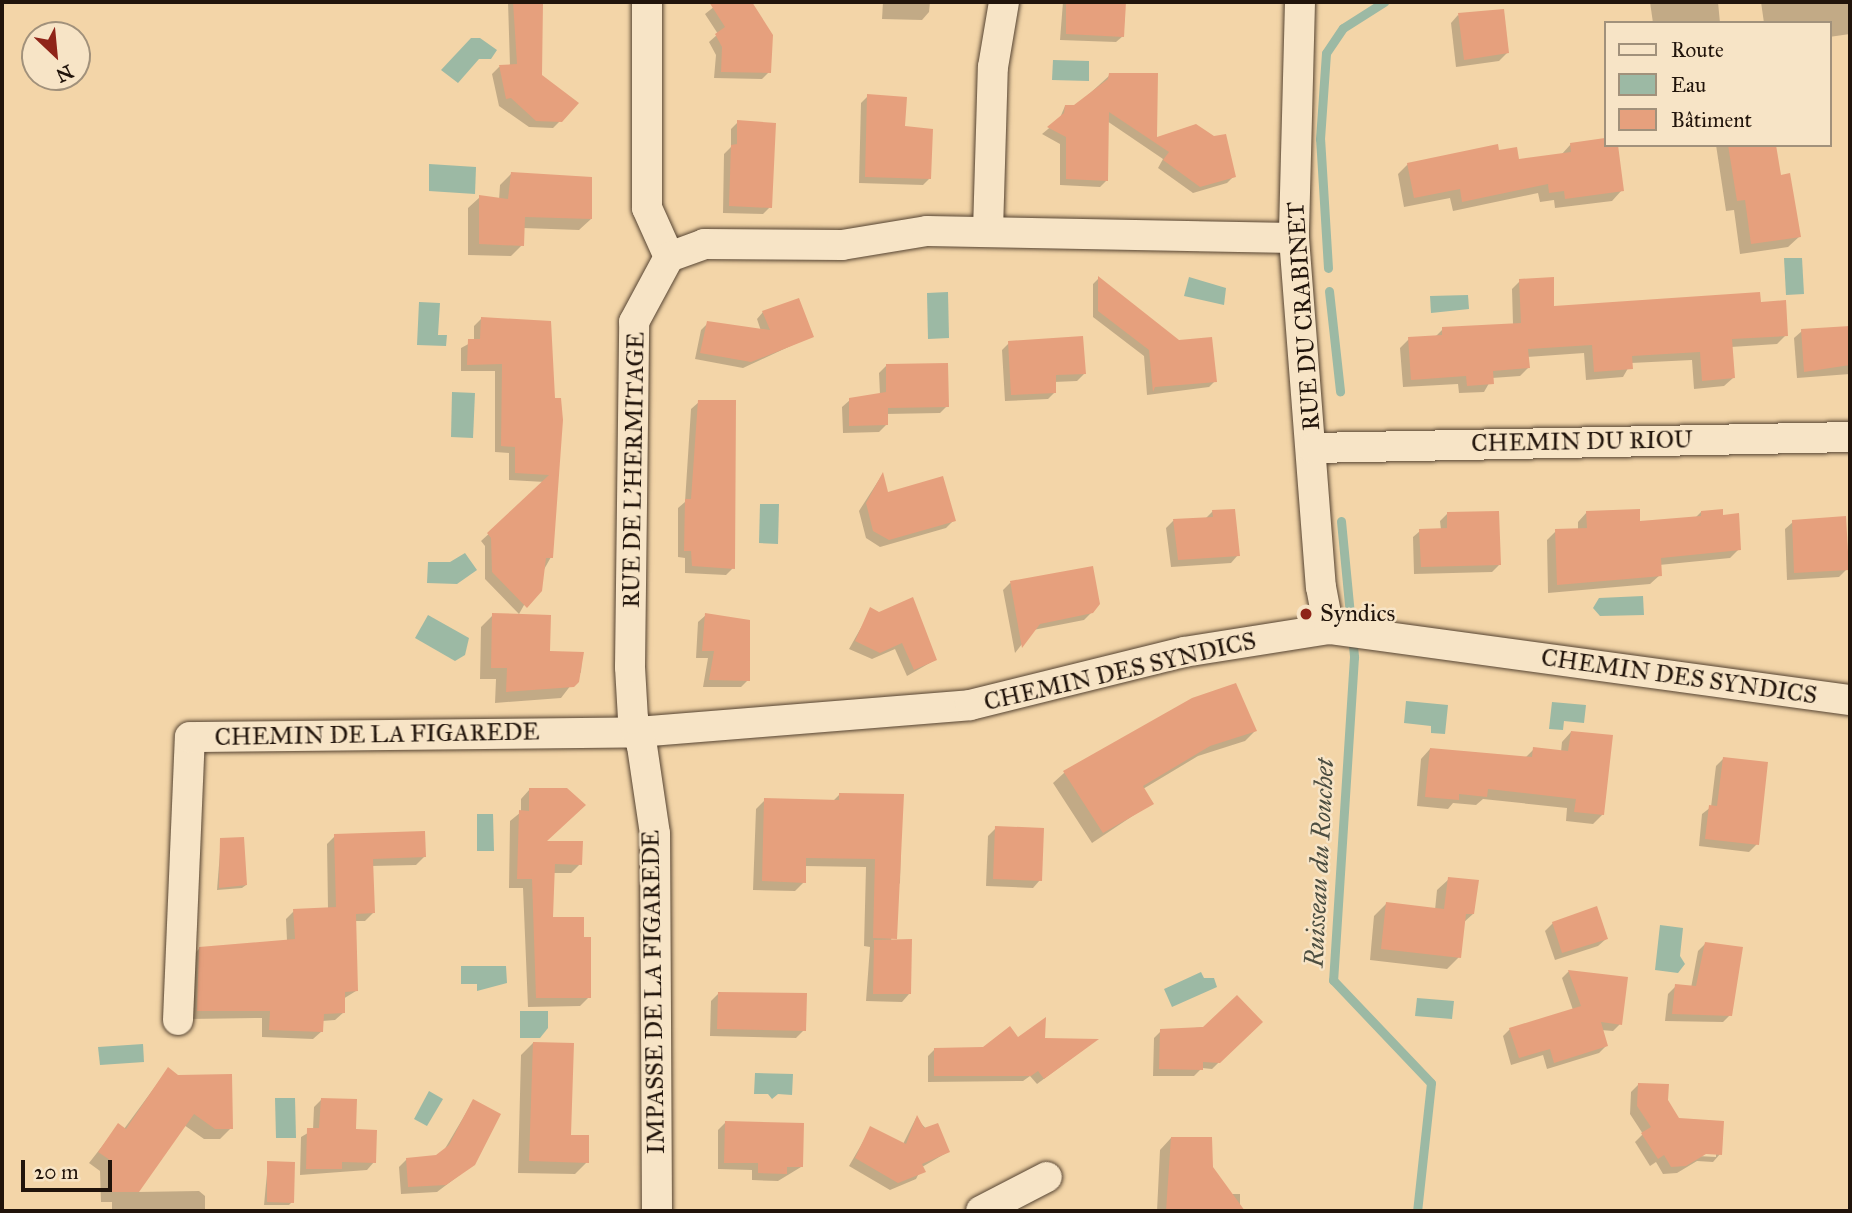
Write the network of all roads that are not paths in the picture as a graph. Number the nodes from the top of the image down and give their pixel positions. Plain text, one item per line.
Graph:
1 (647, 2) edge
2 (1004, 2) edge
3 (1300, 2) edge
4 (988, 231) junction
5 (1294, 238) junction
6 (669, 257) junction
7 (1850, 437) edge
8 (1313, 448) junction
9 (1344, 632) junction
10 (1850, 700) edge
11 (637, 733) junction
12 (178, 1020) dead end
13 (1047, 1177) dead end
14 (657, 1211) edge
15 (981, 1211) edge

1 - 6 street
2 - 4 street
3 - 5 street, RUE DU CRABINET
4 - 5 street
4 - 6 street
5 - 8 street, RUE DU CRABINET
6 - 11 street, RUE DE L'HERMITAGE
7 - 8 street, CHEMIN DU RIOU
8 - 9 street, RUE DU CRABINET
9 - 10 street, CHEMIN DES SYNDICS
9 - 11 street, CHEMIN DES SYNDICS
11 - 12 street, CHEMIN DE LA FIGAREDE
11 - 14 street, IMPASSE DE LA FIGAREDE
13 - 15 street

